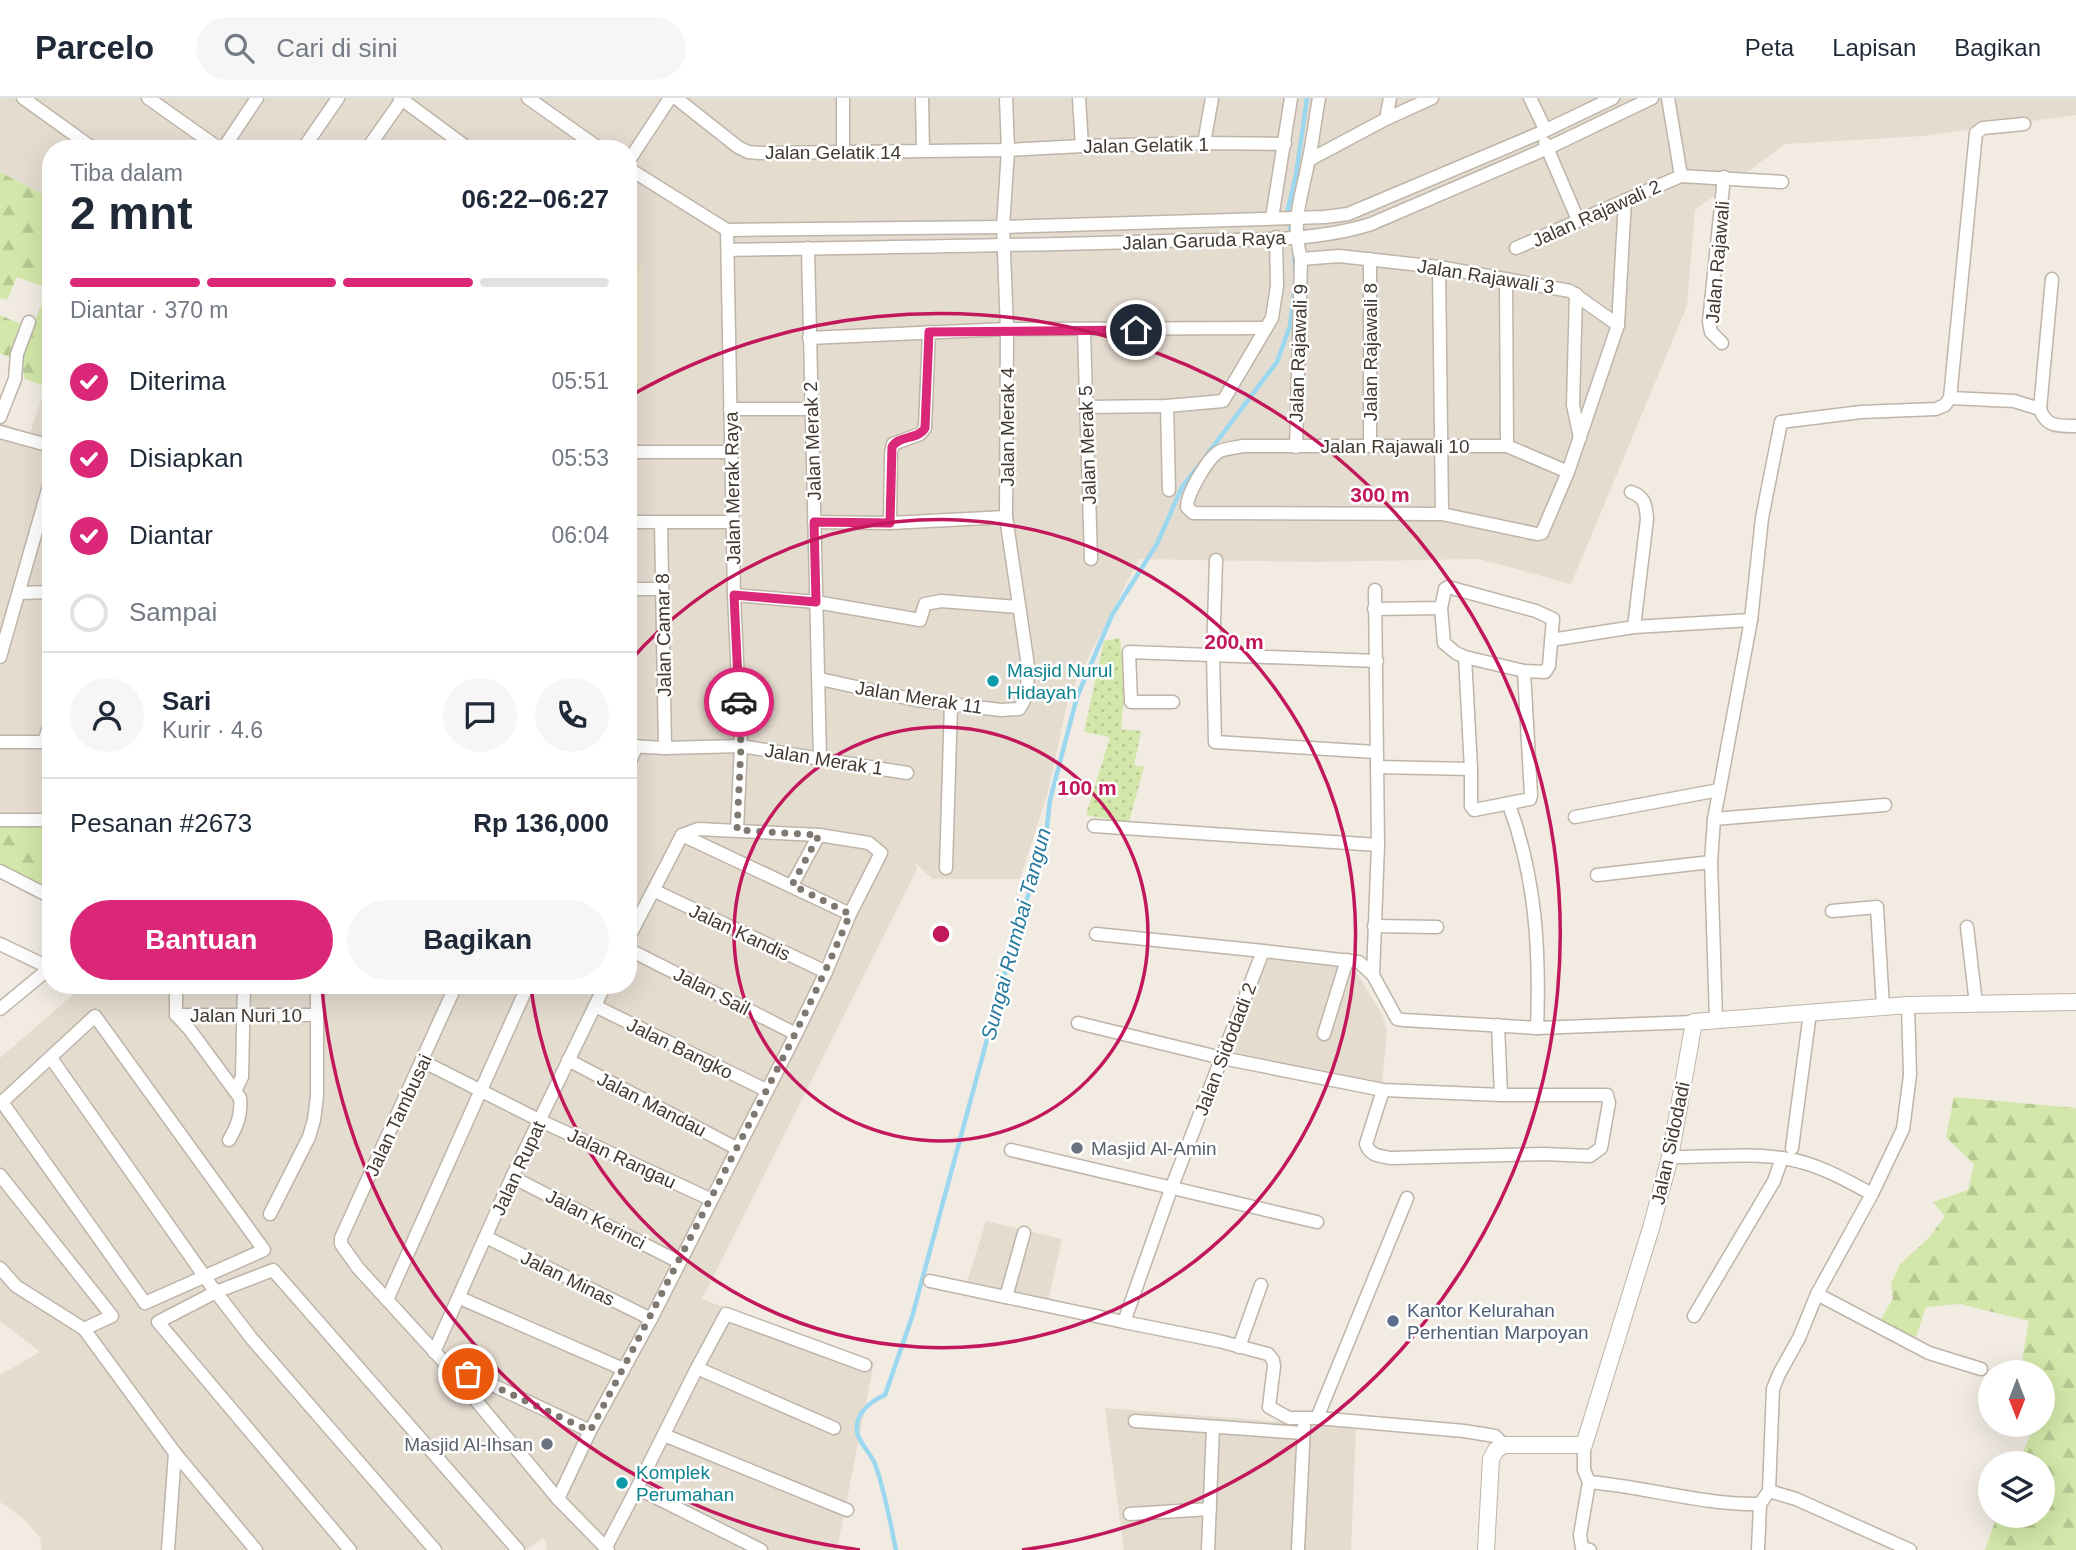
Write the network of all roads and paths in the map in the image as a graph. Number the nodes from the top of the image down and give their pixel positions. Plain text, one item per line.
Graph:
1 (23, 98) edge
2 (148, 98) edge
3 (257, 98) edge
4 (338, 98) edge
5 (528, 98) edge
6 (670, 98) edge
7 (676, 98) edge
8 (843, 98) edge
9 (922, 98) edge
10 (1006, 98) edge
11 (1079, 98) edge
12 (1212, 98) edge
13 (1291, 98) edge
14 (1319, 98) edge
15 (1390, 98) edge
16 (1432, 98) edge
17 (1530, 98) edge
18 (1613, 98) edge
19 (1652, 98) edge
20 (1668, 98) edge
21 (401, 99) edge
22 (1387, 119) junction
23 (2024, 124) dead end
24 (1543, 131) junction
25 (81, 140) edge
26 (208, 140) edge
27 (227, 140) edge
28 (309, 140) edge
29 (373, 140) edge
30 (457, 140) edge
31 (587, 140) edge
32 (1204, 143) junction
33 (1285, 144) junction
34 (1082, 146) junction
35 (637, 148) edge
36 (1548, 148) junction
37 (1007, 150) junction
38 (923, 151) junction
39 (843, 152) junction
40 (1309, 160) junction
41 (637, 174) edge
42 (1681, 176) junction
43 (1724, 177) junction
44 (1782, 183) dead end
45 (1626, 200) junction
46 (1277, 218) junction
47 (1296, 218) junction
48 (1578, 220) junction
49 (1003, 227) junction
50 (727, 230) junction
51 (1285, 237) junction
52 (1004, 246) junction
53 (808, 248) junction
54 (1516, 248) dead end
55 (728, 250) junction
56 (1301, 259) junction
57 (1370, 259) junction
58 (1438, 267) junction
59 (1506, 279) junction
60 (2052, 279) dead end
61 (1576, 294) junction
62 (29, 322) dead end
63 (1618, 325) junction
64 (1266, 328) junction
65 (1007, 330) junction
66 (1084, 331) junction
67 (929, 332) junction
68 (809, 338) junction
69 (1722, 343) dead end
70 (1574, 385) junction
71 (1595, 394) junction
72 (1950, 398) junction
73 (1167, 406) junction
74 (1086, 407) junction
75 (730, 409) junction
76 (812, 409) junction
77 (2040, 409) junction
78 (0, 417) edge
79 (2076, 426) edge
80 (0, 432) edge
81 (1580, 439) junction
82 (42, 444) edge
83 (1370, 445) junction
84 (1440, 445) junction
85 (1507, 446) junction
86 (1296, 447) junction
87 (637, 452) edge
88 (732, 452) junction
89 (1568, 472) junction
90 (1169, 491) dead end
91 (1631, 492) dead end
92 (1442, 514) junction
93 (1006, 517) junction
94 (637, 522) edge
95 (733, 522) junction
96 (814, 522) junction
97 (661, 523) junction
98 (890, 523) junction
99 (42, 528) edge
100 (1091, 559) dead end
101 (1216, 561) dead end
102 (637, 589) edge
103 (661, 589) junction
104 (1375, 590) dead end
105 (42, 592) edge
106 (19, 593) junction
107 (734, 595) junction
108 (816, 602) junction
109 (1019, 607) junction
110 (1441, 608) junction
111 (1374, 610) junction
112 (1751, 620) junction
113 (1634, 627) junction
114 (1551, 640) junction
115 (1213, 655) junction
116 (0, 657) edge
117 (1465, 657) junction
118 (1377, 662) junction
119 (1524, 671) junction
120 (820, 679) junction
121 (1173, 702) dead end
122 (951, 704) junction
123 (1019, 709) joint
124 (0, 742) edge
125 (42, 742) edge
126 (637, 746) edge
127 (741, 746) junction
128 (665, 748) junction
129 (1375, 752) junction
130 (820, 759) junction
131 (1377, 767) junction
132 (1471, 769) junction
133 (907, 772) dead end
134 (1719, 790) junction
135 (1509, 804) junction
136 (1885, 805) dead end
137 (1575, 817) dead end
138 (0, 820) edge
139 (42, 820) edge
140 (1714, 820) junction
141 (1094, 826) dead end
142 (737, 830) junction
143 (682, 835) junction
144 (819, 835) junction
145 (1378, 845) junction
146 (1711, 862) junction
147 (946, 868) dead end
148 (0, 871) edge
149 (1597, 875) dead end
150 (792, 885) junction
151 (655, 891) junction
152 (42, 892) edge
153 (1832, 911) dead end
154 (850, 914) junction
155 (637, 921) edge
156 (1374, 926) junction
157 (1437, 927) dead end
158 (1967, 927) dead end
159 (1096, 934) dead end
160 (0, 944) edge
161 (1263, 951) junction
162 (637, 954) edge
163 (1347, 960) junction
164 (42, 963) edge
165 (826, 972) junction
166 (42, 974) edge
167 (1373, 975) junction
168 (176, 994) edge
169 (244, 994) edge
170 (317, 994) edge
171 (452, 994) edge
172 (524, 994) edge
173 (600, 994) edge
174 (2076, 1002) edge
175 (1976, 1004) junction
176 (1908, 1005) junction
177 (594, 1006) junction
178 (1883, 1007) junction
179 (0, 1009) edge
180 (1810, 1013) junction
181 (176, 1015) junction
182 (244, 1015) junction
183 (317, 1015) junction
184 (1716, 1019) junction
185 (1694, 1022) junction
186 (1078, 1023) dead end
187 (1499, 1025) junction
188 (1537, 1028) junction
189 (796, 1034) junction
190 (1324, 1034) dead end
191 (51, 1058) junction
192 (1222, 1058) junction
193 (568, 1060) junction
194 (422, 1061) junction
195 (766, 1090) junction
196 (1382, 1090) junction
197 (235, 1091) junction
198 (481, 1092) junction
199 (1501, 1095) junction
200 (1, 1103) edge
201 (541, 1121) junction
202 (229, 1140) dead end
203 (737, 1148) junction
204 (1792, 1148) dead end
205 (1012, 1150) dead end
206 (1670, 1157) junction
207 (1782, 1158) junction
208 (0, 1175) edge
209 (512, 1177) junction
210 (1171, 1189) junction
211 (1872, 1194) junction
212 (1406, 1198) dead end
213 (710, 1199) junction
214 (270, 1214) dead end
215 (1317, 1222) dead end
216 (1024, 1233) dead end
217 (486, 1237) junction
218 (679, 1262) junction
219 (0, 1268) edge
220 (930, 1282) dead end
221 (210, 1284) junction
222 (1261, 1285) dead end
223 (1817, 1294) junction
224 (1006, 1297) junction
225 (460, 1298) junction
226 (387, 1300) junction
227 (1694, 1316) dead end
228 (650, 1319) junction
229 (1124, 1322) junction
230 (83, 1329) junction
231 (1239, 1347) junction
232 (434, 1352) junction
233 (444, 1362) junction
234 (865, 1366) dead end
235 (697, 1368) junction
236 (1978, 1368) edge
237 (623, 1369) junction
238 (1311, 1418) junction
239 (1135, 1421) dead end
240 (1213, 1427) junction
241 (834, 1428) dead end
242 (590, 1431) junction
243 (1303, 1433) junction
244 (664, 1435) junction
245 (1504, 1445) junction
246 (1584, 1445) junction
247 (175, 1453) junction
248 (1589, 1482) junction
249 (637, 1488) junction
250 (1769, 1491) junction
251 (558, 1499) junction
252 (1760, 1504) junction
253 (1210, 1509) junction
254 (847, 1510) dead end
255 (1130, 1514) dead end
256 (607, 1549) edge
257 (168, 1550) edge
258 (256, 1550) edge
259 (351, 1550) edge
260 (435, 1550) edge
261 (518, 1550) edge
262 (761, 1550) edge
263 (1208, 1550) edge
264 (1298, 1550) edge
265 (1486, 1550) edge
266 (1590, 1550) edge
267 (1758, 1550) edge
268 (1910, 1550) edge

1 - 25 street
2 - 26 street
3 - 27 street
4 - 28 street
5 - 31 street
6 - 35 street
7 - 39 street, Jalan Gelatik 14
8 - 39 street
9 - 38 street
10 - 37 street, Jalan Merak 4
11 - 34 street
12 - 32 street
13 - 33 street
14 - 40 street
15 - 22 street
16 - 22 street
17 - 24 street
18 - 24 street, Jalan Garuda Raya
19 - 36 street, Jalan Garuda Raya
20 - 42 street, Jalan Rajawali 2
21 - 29 street
21 - 30 street
22 - 40 street
23 - 72 street
24 - 36 street
24 - 47 street, Jalan Garuda Raya
32 - 33 street, Jalan Gelatik 1
32 - 34 street, Jalan Gelatik 1
33 - 46 street
34 - 37 street, Jalan Gelatik 1
36 - 48 street
36 - 51 street, Jalan Garuda Raya
37 - 38 street, Jalan Gelatik 14
37 - 49 street, Jalan Merak 4
38 - 39 street, Jalan Gelatik 14
40 - 47 street
41 - 50 street
42 - 43 street
42 - 45 street, Jalan Rajawali 2
43 - 44 street
43 - 69 street, Jalan Rajawali
45 - 48 street, Jalan Rajawali 2
45 - 63 street
46 - 47 street, Jalan Garuda Raya
46 - 49 street, Jalan Garuda Raya
47 - 51 street
48 - 54 street, Jalan Rajawali 2
49 - 50 street, Jalan Garuda Raya
49 - 52 street, Jalan Merak 4
50 - 55 street, Jalan Merak Raya
51 - 52 street, Jalan Garuda Raya
51 - 56 street, Jalan Rajawali 9
51 - 64 street
52 - 53 street, Jalan Garuda Raya
52 - 65 street, Jalan Merak 4
53 - 55 street, Jalan Garuda Raya
53 - 68 street, Jalan Merak 2
55 - 75 street, Jalan Merak Raya
56 - 57 street, Jalan Rajawali 3
56 - 86 street, Jalan Rajawali 9
57 - 58 street, Jalan Rajawali 3
57 - 83 street, Jalan Rajawali 8
58 - 59 street, Jalan Rajawali 3
58 - 84 street
59 - 61 street, Jalan Rajawali 3
59 - 85 street
60 - 77 street
61 - 63 street, Jalan Rajawali 3
61 - 70 street
62 - 78 street
63 - 71 street
64 - 66 street
64 - 73 street
65 - 66 street
65 - 67 street
65 - 93 street, Jalan Merak 4
66 - 74 street, Jalan Merak 5
67 - 68 street
67 - 98 street
68 - 76 street, Jalan Merak 2
70 - 71 street
70 - 81 street
71 - 81 street
72 - 77 street
72 - 112 street
73 - 74 street
73 - 90 street
74 - 100 street, Jalan Merak 5
75 - 76 street
75 - 88 street, Jalan Merak Raya
76 - 96 street, Jalan Merak 2
77 - 79 street
80 - 82 street
81 - 89 street
83 - 84 street, Jalan Rajawali 10
83 - 86 street, Jalan Rajawali 10
84 - 85 street, Jalan Rajawali 10
84 - 92 street
85 - 89 street, Jalan Rajawali 10
86 - 92 street, Jalan Rajawali 10
87 - 88 street
88 - 95 street, Jalan Merak Raya
89 - 92 street
91 - 113 street
93 - 98 street
93 - 109 street, Jalan Merak 4
94 - 97 street
95 - 97 street
95 - 107 street, Jalan Merak Raya
96 - 98 street
96 - 108 street, Jalan Merak 2
97 - 103 street, Jalan Camar 8
99 - 106 street
101 - 115 street
102 - 103 street
103 - 128 street, Jalan Camar 8
104 - 111 street
105 - 106 street
106 - 116 street
107 - 108 street
107 - 127 street, Jalan Merak Raya
108 - 109 street
108 - 120 street, Jalan Merak 2
109 - 123 street, Jalan Merak 4
110 - 111 street
110 - 114 street
110 - 117 street
111 - 118 street
112 - 113 street
112 - 134 street
113 - 114 street
114 - 119 street
115 - 118 street
115 - 121 street
115 - 129 street
117 - 119 street
117 - 132 street
118 - 129 street
119 - 135 street
120 - 122 street, Jalan Merak 11
120 - 130 street, Jalan Merak 2
122 - 123 street, Jalan Merak 11
122 - 147 street
124 - 125 street
126 - 128 street, Jalan Merak 1
127 - 128 street, Jalan Merak 1
127 - 130 street, Jalan Merak 1
127 - 142 street, Jalan Merak Raya
129 - 131 street
130 - 133 street, Jalan Merak 1
131 - 132 street
131 - 145 street
132 - 135 street
134 - 137 street
134 - 140 street
135 - 188 street
136 - 140 street
138 - 139 street
140 - 146 street
141 - 145 street
142 - 143 street
142 - 144 street
143 - 150 street
143 - 151 street
144 - 150 street
144 - 154 street
145 - 156 street
146 - 149 street
146 - 184 street
148 - 152 street
150 - 154 street
151 - 155 street
151 - 165 street, Jalan Kandis
153 - 178 street
154 - 165 street
156 - 157 street
156 - 167 street
158 - 175 street
159 - 161 street
160 - 164 street
161 - 163 street
161 - 192 street, Jalan Sidodadi 2
162 - 189 street, Jalan Sail
163 - 167 street
163 - 190 street
165 - 189 street
166 - 179 street
167 - 187 street
168 - 181 street
169 - 182 street
170 - 183 street
171 - 194 street, Jalan Tambusai
172 - 198 street
173 - 177 street, Jalan Rupat
174 - 175 street
175 - 176 street
176 - 178 street
176 - 211 street
177 - 193 street, Jalan Rupat
177 - 195 street, Jalan Bangko
178 - 180 street
180 - 184 street
180 - 204 street
181 - 182 street, Jalan Nuri 10
181 - 197 street
182 - 183 street, Jalan Nuri 10
182 - 197 street
183 - 214 street
184 - 185 street
185 - 188 street
185 - 206 street, Jalan Sidodadi
186 - 192 street
187 - 188 street
187 - 199 street
189 - 195 street
191 - 200 street
191 - 221 street
191 - 221 street
192 - 196 street
192 - 210 street, Jalan Sidodadi 2
193 - 201 street, Jalan Rupat
193 - 203 street, Jalan Mandau
194 - 198 street, Jalan Rangau
194 - 226 street, Jalan Tambusai
195 - 203 street
196 - 199 street
196 - 199 street
197 - 202 street
198 - 201 street, Jalan Rangau
198 - 226 street
200 - 221 street
201 - 209 street, Jalan Rupat
201 - 213 street, Jalan Rangau
203 - 213 street
205 - 210 street
206 - 207 street
206 - 246 street, Jalan Sidodadi
207 - 211 street
207 - 227 street
208 - 230 street
209 - 217 street, Jalan Rupat
209 - 218 street, Jalan Kerinci
210 - 215 street
210 - 229 street, Jalan Sidodadi 2
211 - 223 street
212 - 238 street
213 - 218 street
216 - 224 street
217 - 225 street, Jalan Rupat
217 - 228 street, Jalan Minas
218 - 228 street
219 - 230 street
220 - 224 street
221 - 259 street
221 - 260 street
221 - 261 street
222 - 231 street
223 - 236 street
223 - 250 street
224 - 229 street
225 - 232 street, Jalan Rupat
225 - 237 street
226 - 232 street
228 - 237 street
229 - 231 street
230 - 247 street
231 - 238 street
232 - 233 street
233 - 242 street
233 - 251 street
234 - 235 street
235 - 241 street
235 - 244 street
237 - 242 street
238 - 243 street
238 - 245 street
239 - 240 street
240 - 243 street
240 - 253 street
242 - 251 street
243 - 264 street
244 - 249 street
244 - 254 street
245 - 246 street
245 - 265 street
246 - 248 street
247 - 257 street
247 - 258 street
248 - 252 street
248 - 266 street
249 - 256 street
249 - 262 street
250 - 252 street
250 - 268 street
251 - 256 street
252 - 267 street
253 - 255 street
253 - 263 street

